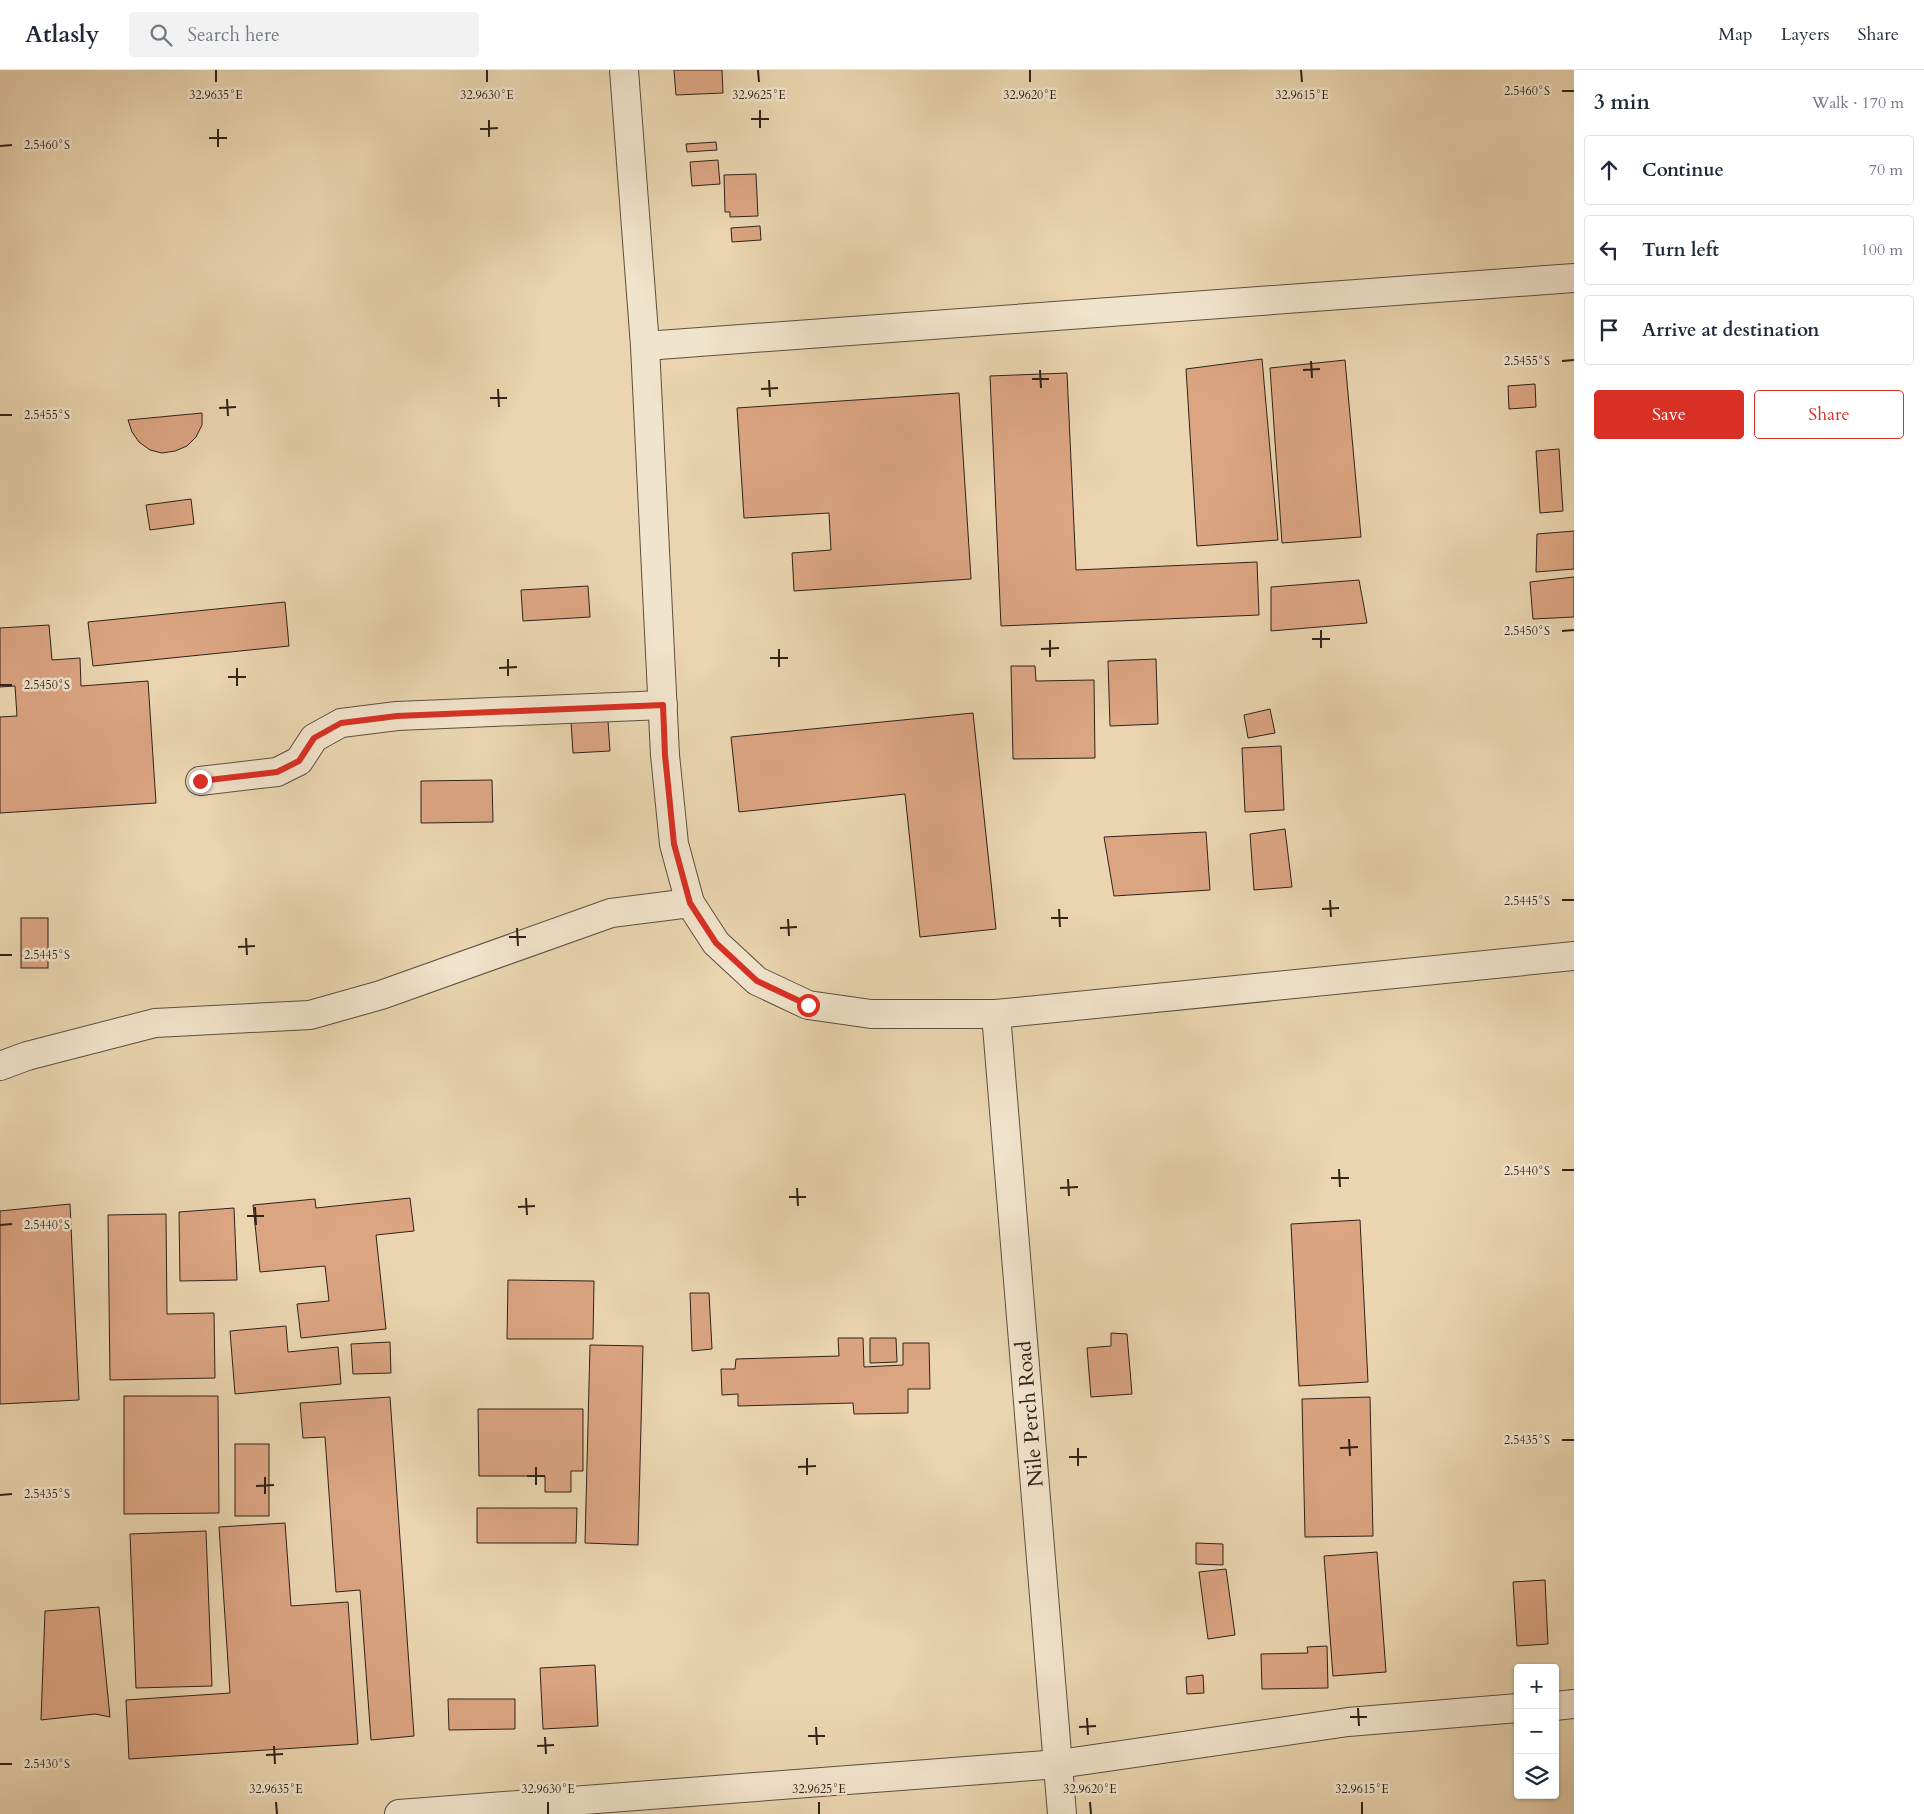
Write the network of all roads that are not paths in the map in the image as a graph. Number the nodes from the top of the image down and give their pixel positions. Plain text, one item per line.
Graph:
1 (624, 70) edge
2 (1574, 278) edge
3 (645, 346) junction
4 (663, 705) junction
5 (200, 781) dead end
6 (690, 903) junction
7 (1574, 956) edge
8 (996, 1014) junction
9 (0, 1066) edge
10 (1574, 1704) edge
11 (1559, 1706) edge
12 (1514, 1708) edge
13 (1059, 1764) junction
14 (399, 1814) edge
15 (1062, 1814) edge

1 - 3 street
2 - 3 street
3 - 4 street
4 - 5 street
4 - 6 street
6 - 8 street
6 - 9 street
7 - 8 street
8 - 13 street, Nile Perch Road
10 - 11 street
12 - 13 street
13 - 14 street
13 - 15 street, Nile Perch Road

